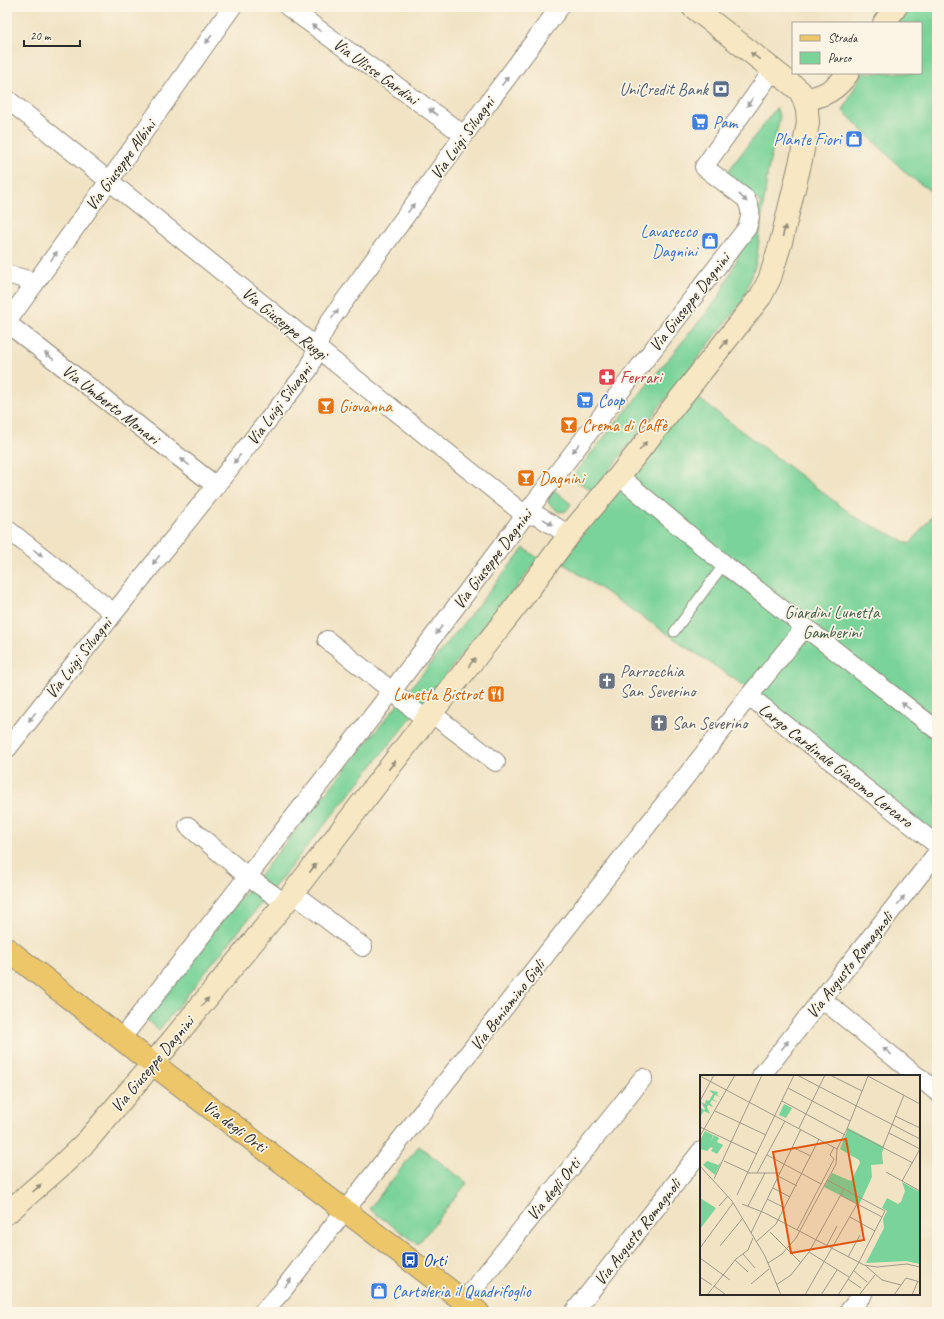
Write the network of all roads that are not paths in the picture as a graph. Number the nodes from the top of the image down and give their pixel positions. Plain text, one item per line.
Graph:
1 (232, 7) edge
2 (288, 7) edge
3 (560, 7) edge
4 (693, 7) edge
5 (896, 7) edge
6 (885, 22) edge
7 (773, 70) junction
8 (847, 74) edge
9 (7, 99) edge
10 (804, 100) junction
11 (464, 135) junction
12 (109, 182) junction
13 (7, 274) edge
14 (35, 282) junction
15 (7, 323) edge
16 (317, 348) junction
17 (619, 476) junction
18 (216, 486) junction
19 (525, 515) junction
20 (7, 529) edge
21 (569, 535) junction
22 (724, 564) junction
23 (114, 613) junction
24 (805, 627) junction
25 (674, 632) dead end
26 (327, 640) dead end
27 (392, 691) junction
28 (749, 696) junction
29 (428, 717) junction
30 (937, 730) edge
31 (10, 741) edge
32 (496, 762) dead end
33 (188, 826) dead end
34 (937, 845) edge
35 (937, 853) edge
36 (248, 877) junction
37 (289, 898) junction
38 (363, 947) dead end
39 (7, 949) edge
40 (822, 999) junction
41 (121, 1039) junction
42 (153, 1064) junction
43 (762, 1075) edge
44 (916, 1075) edge
45 (643, 1078) dead end
46 (920, 1079) edge
47 (937, 1092) edge
48 (700, 1152) edge
49 (345, 1210) junction
50 (7, 1214) edge
51 (862, 1295) edge
52 (471, 1307) edge
53 (262, 1312) edge
54 (574, 1312) edge
55 (848, 1312) edge

1 -> 12 street, Via Giuseppe Albini
11 -> 2 street, Via Ulisse Gardini
11 -> 3 street, Via Luigi Silvagni
7 -> 4 street
5 - 6 street
7 - 10 street
7 -> 19 street, Via Giuseppe Dagnini
8 - 10 street
9 - 12 street, Via Giuseppe Ruggi
17 -> 10 street, Via Giuseppe Dagnini
16 -> 11 street, Via Luigi Silvagni
14 -> 12 street, Via Giuseppe Albini
12 - 16 street, Via Giuseppe Ruggi
13 - 14 street
14 - 15 street, Via Giuseppe Albini
18 -> 15 street, Via Umberto Monari
16 -> 18 street, Via Luigi Silvagni
16 - 19 street, Via Giuseppe Ruggi
17 - 21 street, Via Giuseppe Dagnini
17 - 22 street
18 -> 23 street, Via Luigi Silvagni
19 -> 21 street, Via Giuseppe Ruggi
19 -> 27 street, Via Giuseppe Dagnini
20 -> 23 street
29 -> 21 street, Via Giuseppe Dagnini
22 - 24 street
22 - 25 lane
23 -> 31 street, Via Luigi Silvagni
24 - 28 street, Largo Cardinale Giacomo Lercaro
30 -> 24 street
26 - 27 street
27 - 29 street
27 - 36 street, Via Giuseppe Dagnini
28 - 34 street, Largo Cardinale Giacomo Lercaro
28 - 49 street, Via Beniamino Gigli
29 - 32 street
37 -> 29 street, Via Giuseppe Dagnini
33 - 36 street
40 -> 35 street, Via Augusto Romagnoli
36 - 37 street
36 - 41 street, Via Giuseppe Dagnini
37 - 38 street
42 -> 37 street, Via Giuseppe Dagnini
39 - 41 main road, Via degli Orti
43 -> 40 street, Via Augusto Romagnoli
44 -> 40 street
41 - 42 main road, Via degli Orti
42 - 49 main road, Via degli Orti
50 -> 42 street, Via Giuseppe Dagnini
45 - 52 street, Via degli Orti
46 - 47 street
48 - 54 street, Via Augusto Romagnoli
49 - 52 main road, Via degli Orti
53 -> 49 street, Via Beniamino Gigli
51 - 55 street

